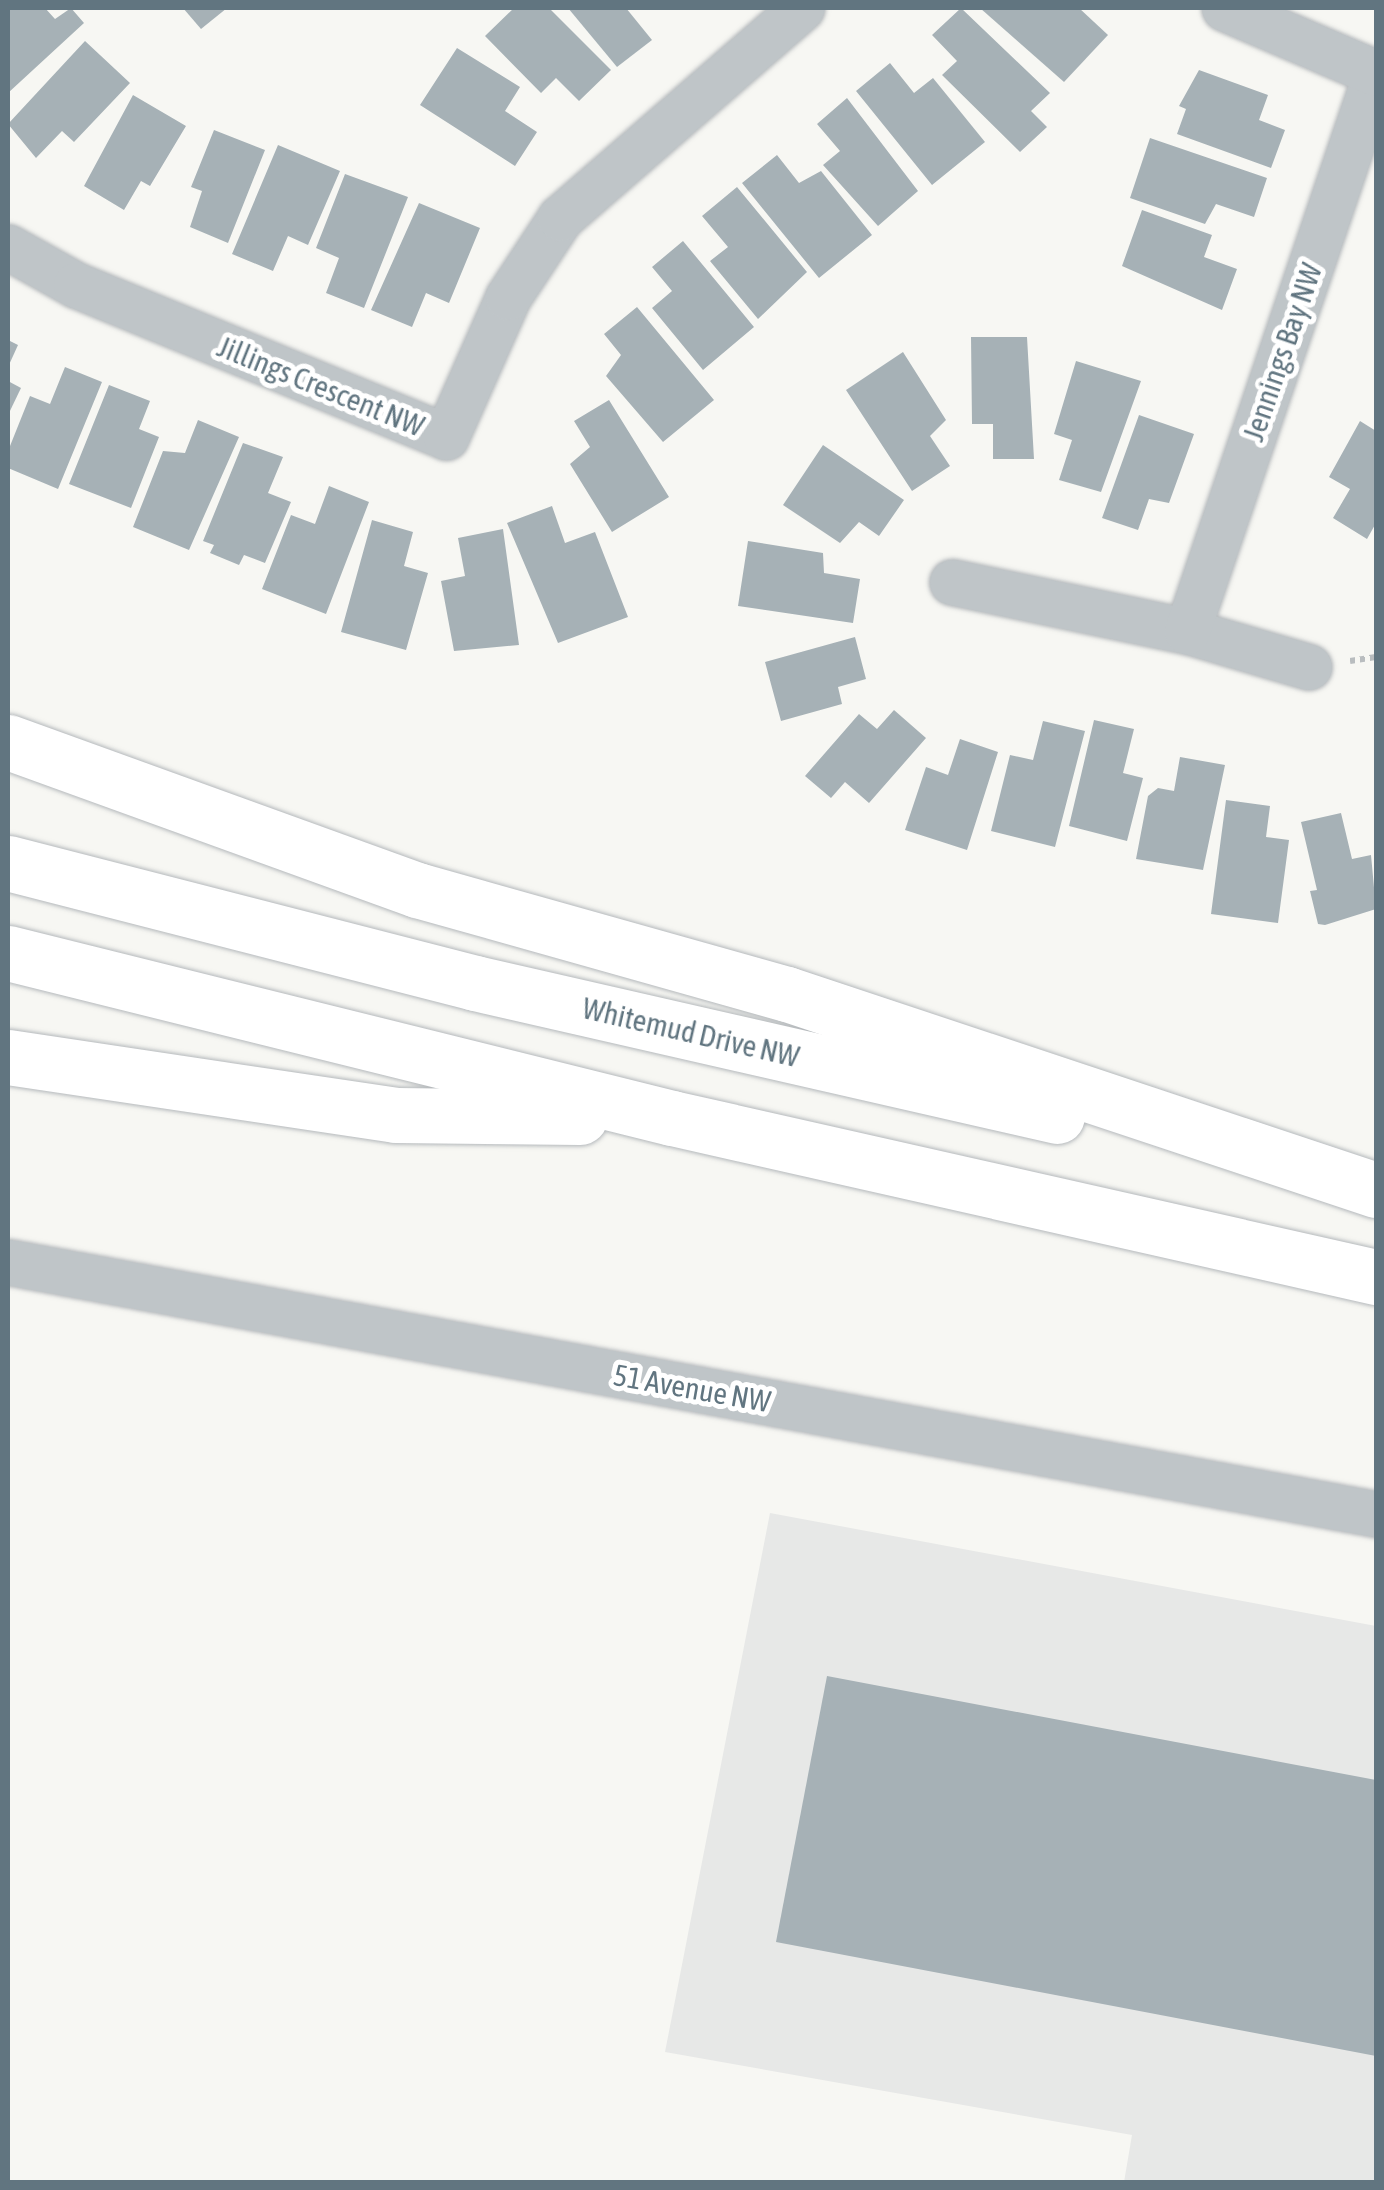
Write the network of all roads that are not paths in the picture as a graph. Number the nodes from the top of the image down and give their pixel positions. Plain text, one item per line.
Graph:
1 (802, 8) edge
2 (1224, 8) edge
3 (1376, 73) edge
4 (8, 247) edge
5 (952, 582) dead end
6 (1187, 631) junction
7 (1309, 667) dead end
8 (8, 742) edge
9 (8, 863) edge
10 (8, 953) edge
11 (8, 1057) edge
12 (672, 1118) junction
13 (1376, 1190) edge
14 (8, 1262) edge
15 (1376, 1277) edge
16 (1376, 1514) edge

1 - 4 street, Jillings Crescent NW
2 - 3 street
3 - 6 street, Jennings Bay NW
5 - 6 street
6 - 7 street
8 - 13 highway
9 - 13 highway, Whitemud Drive NW
10 - 12 highway
11 - 12 highway
12 - 15 highway
14 - 16 street, 51 Avenue NW

